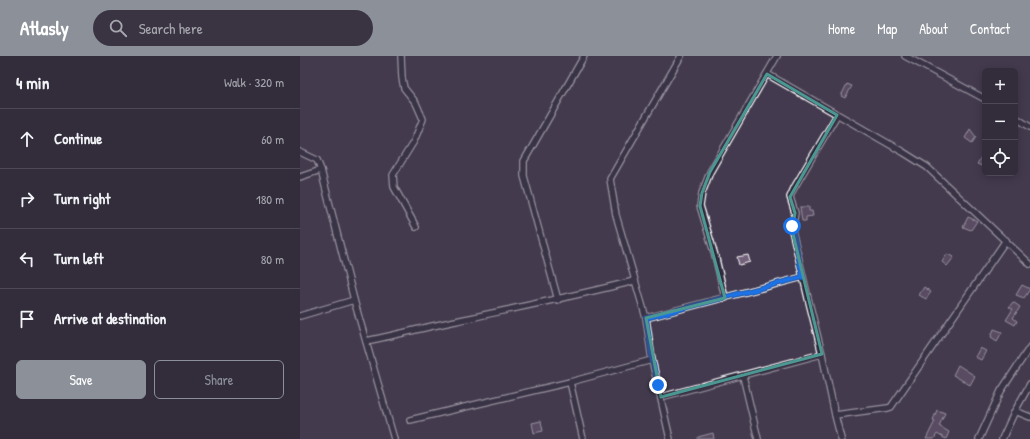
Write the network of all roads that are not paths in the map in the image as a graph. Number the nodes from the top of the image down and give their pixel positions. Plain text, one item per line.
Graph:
1 (401, 56) edge
2 (584, 56) edge
3 (681, 56) edge
4 (777, 56) edge
5 (905, 56) edge
6 (767, 74) junction
7 (982, 97) edge
8 (837, 115) junction
9 (1018, 119) edge
10 (1030, 127) edge
11 (300, 152) edge
12 (321, 170) junction
13 (300, 177) edge
14 (416, 227) dead end
15 (1006, 240) junction
16 (1030, 264) edge
17 (803, 277) junction
18 (634, 282) junction
19 (725, 298) junction
20 (354, 300) junction
21 (558, 300) junction
22 (300, 316) edge
23 (646, 318) junction
24 (366, 341) junction
25 (1030, 347) edge
26 (822, 354) junction
27 (652, 360) junction
28 (743, 376) junction
29 (570, 382) junction
30 (1030, 384) edge
31 (661, 397) junction
32 (1015, 411) junction
33 (835, 415) junction
34 (1030, 417) edge
35 (410, 420) dead end
36 (394, 439) edge
37 (583, 439) edge
38 (670, 439) edge
39 (758, 439) edge
40 (841, 439) edge
41 (979, 439) edge
42 (1002, 439) edge

1 - 14 street
2 - 21 street
3 - 18 street
4 - 6 street
5 - 7 street
6 - 8 street
6 - 19 street
8 - 15 street
8 - 17 street
9 - 10 street
11 - 12 street
12 - 13 street
12 - 20 street
15 - 16 street
15 - 33 street
17 - 19 street
17 - 26 street
18 - 21 street
18 - 23 street
19 - 23 street
20 - 22 street
20 - 24 street
21 - 24 street
23 - 27 street
24 - 36 street
25 - 41 street
26 - 28 street
26 - 33 street
27 - 29 street
27 - 31 street
28 - 31 street
28 - 39 street
29 - 35 street
29 - 37 street
30 - 32 street
31 - 38 street
32 - 34 street
32 - 42 street
33 - 40 street

